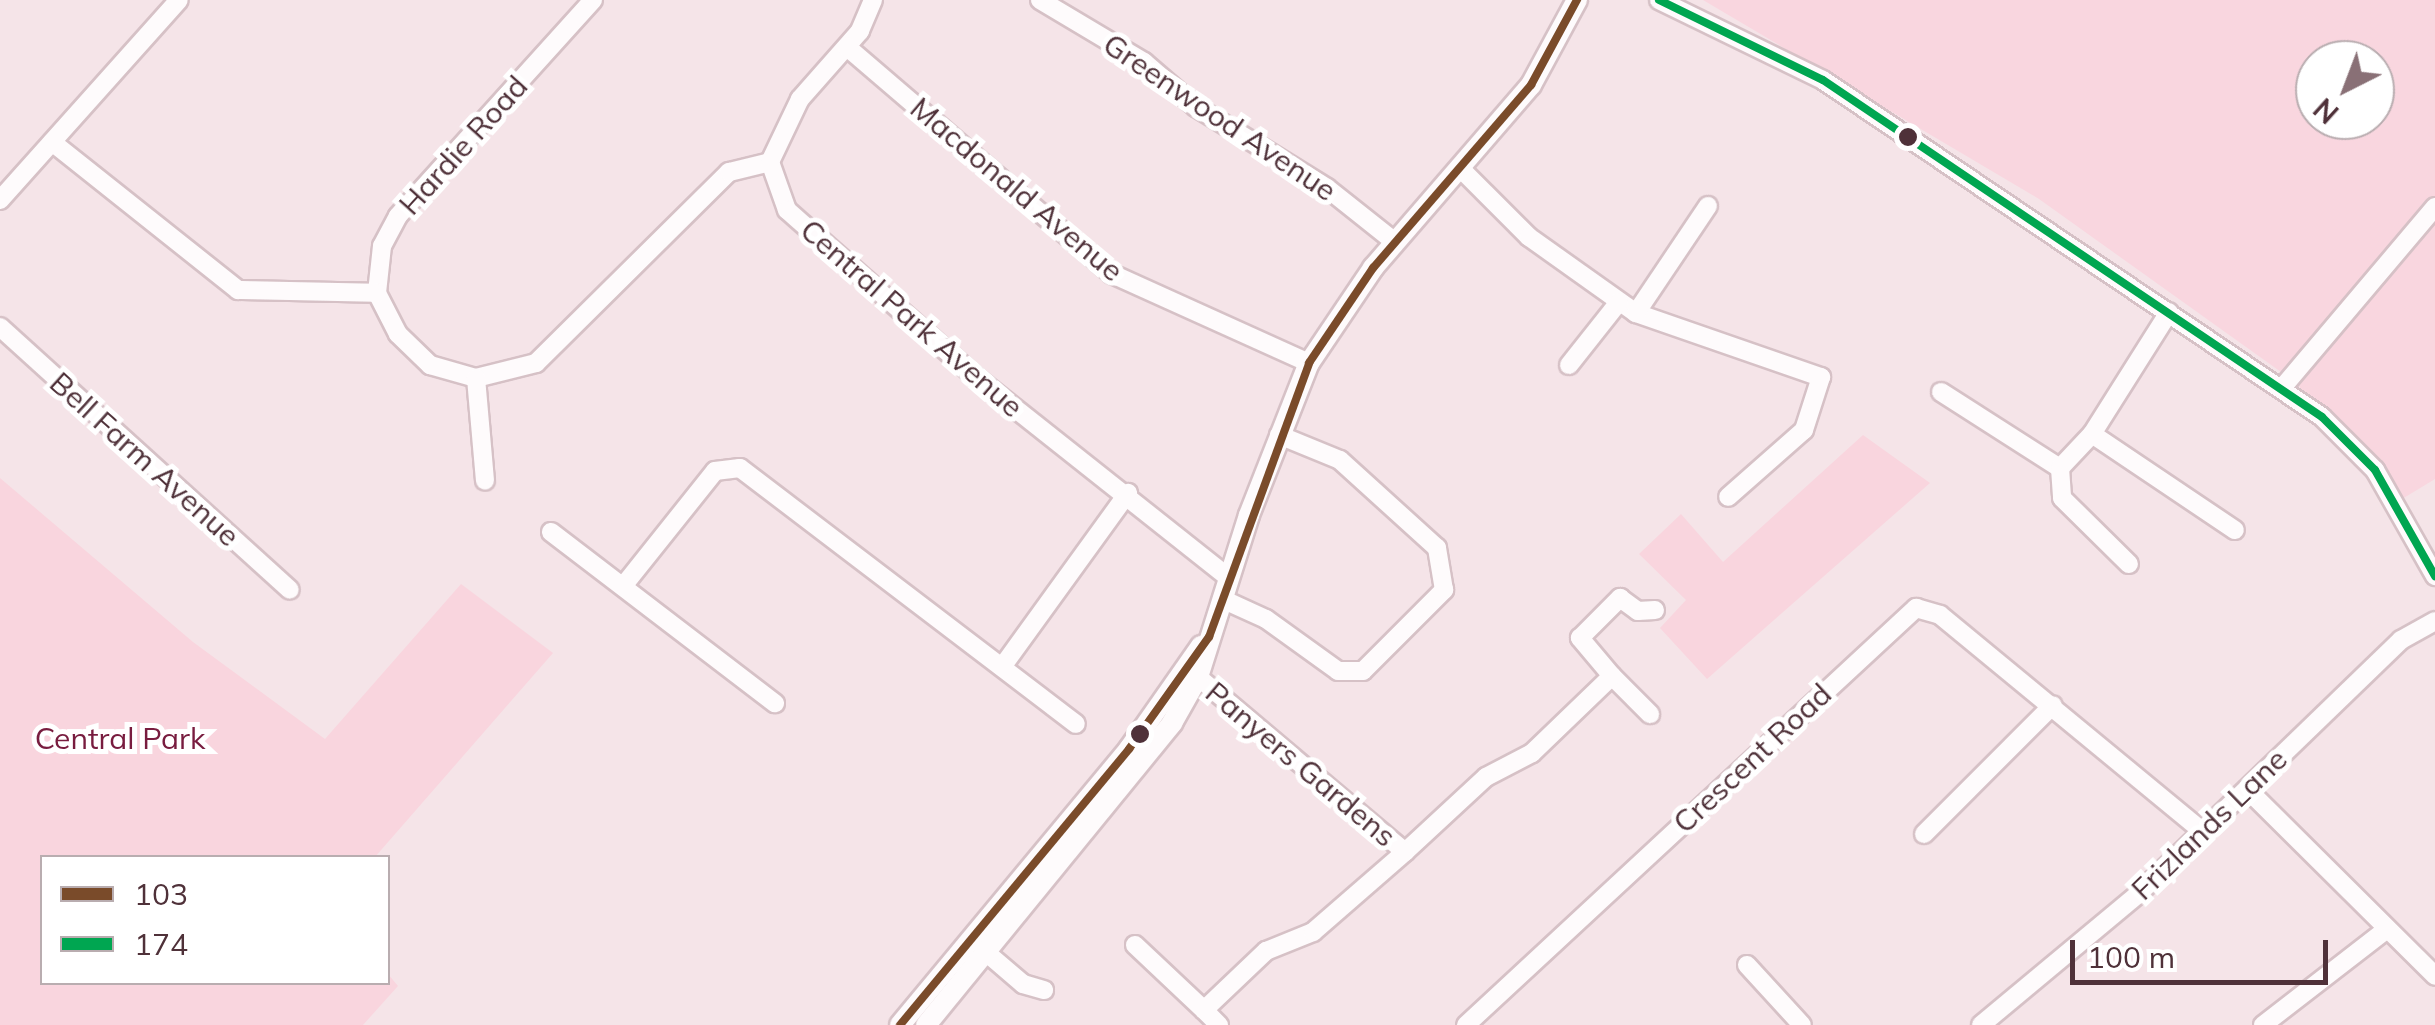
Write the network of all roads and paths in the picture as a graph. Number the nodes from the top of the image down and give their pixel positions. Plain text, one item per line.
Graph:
1 (179, 0) edge
2 (593, 0) edge
3 (873, 0) edge
4 (1040, 0) edge
5 (1577, 0) edge
6 (1659, 0) edge
7 (847, 46) junction
8 (52, 142) junction
9 (770, 162) junction
10 (1461, 169) junction
11 (0, 200) edge
12 (1708, 206) dead end
13 (2435, 207) edge
14 (1396, 242) junction
15 (377, 293) junction
16 (1619, 302) junction
17 (1636, 312) junction
18 (2169, 312) junction
19 (0, 327) edge
20 (1309, 363) junction
21 (1569, 364) dead end
22 (476, 378) junction
23 (2282, 388) junction
24 (1941, 392) dead end
25 (2092, 434) junction
26 (1280, 435) junction
27 (2060, 468) junction
28 (485, 481) dead end
29 (1128, 493) junction
30 (1728, 497) dead end
31 (2234, 530) dead end
32 (551, 532) dead end
33 (2129, 564) dead end
34 (2435, 576) edge
35 (1230, 578) junction
36 (624, 585) junction
37 (290, 590) dead end
38 (1222, 599) junction
39 (1654, 610) dead end
40 (2435, 621) edge
41 (1209, 637) junction
42 (1002, 667) junction
43 (1612, 676) junction
44 (1198, 677) junction
45 (775, 703) dead end
46 (2053, 705) junction
47 (1650, 714) dead end
48 (1076, 724) dead end
49 (2246, 789) junction
50 (2203, 832) junction
51 (1924, 834) dead end
52 (1405, 852) junction
53 (2388, 929) junction
54 (1135, 945) dead end
55 (988, 954) junction
56 (1747, 965) dead end
57 (2435, 976) edge
58 (1044, 990) dead end
59 (1204, 1010) junction
60 (900, 1025) edge
61 (926, 1025) edge
62 (1219, 1025) edge
63 (1466, 1025) edge
64 (1802, 1025) edge
65 (1981, 1025) edge
66 (2263, 1025) edge

1 - 8 street
2 - 15 street, Hardie Road
3 - 7 street
4 - 14 street, Greenwood Avenue
5 - 10 main road
6 - 18 street
7 - 9 street
7 - 20 street, Macdonald Avenue
8 - 11 street
8 - 15 street
9 - 22 street
9 - 29 street, Central Park Avenue
10 - 14 main road
10 - 16 street
12 - 17 street
13 - 23 street
14 - 20 main road
15 - 22 street
16 - 17 street
16 - 21 street
17 - 30 street
18 - 23 street
18 - 25 street
19 - 37 street, Bell Farm Avenue
20 - 26 main road
22 - 28 street
23 - 34 street
24 - 27 street
25 - 27 street
25 - 31 street
26 - 35 main road
26 - 38 street
27 - 33 street
29 - 35 street, Central Park Avenue
29 - 42 street
32 - 36 street
35 - 38 main road
36 - 42 street
36 - 45 street
38 - 41 main road
39 - 43 street
40 - 49 street, Frizlands Lane
41 - 44 main road
41 - 60 main road
42 - 48 street
43 - 47 street
43 - 52 street, Panyers Gardens
44 - 52 street, Panyers Gardens
44 - 55 main road
46 - 50 street, Crescent Road
46 - 51 street
46 - 63 street, Crescent Road
49 - 50 street, Frizlands Lane
49 - 53 street
50 - 65 street, Frizlands Lane
52 - 59 street, Panyers Gardens
53 - 57 street
53 - 66 street
54 - 59 street
55 - 58 street
55 - 61 main road
56 - 64 street
59 - 62 street

